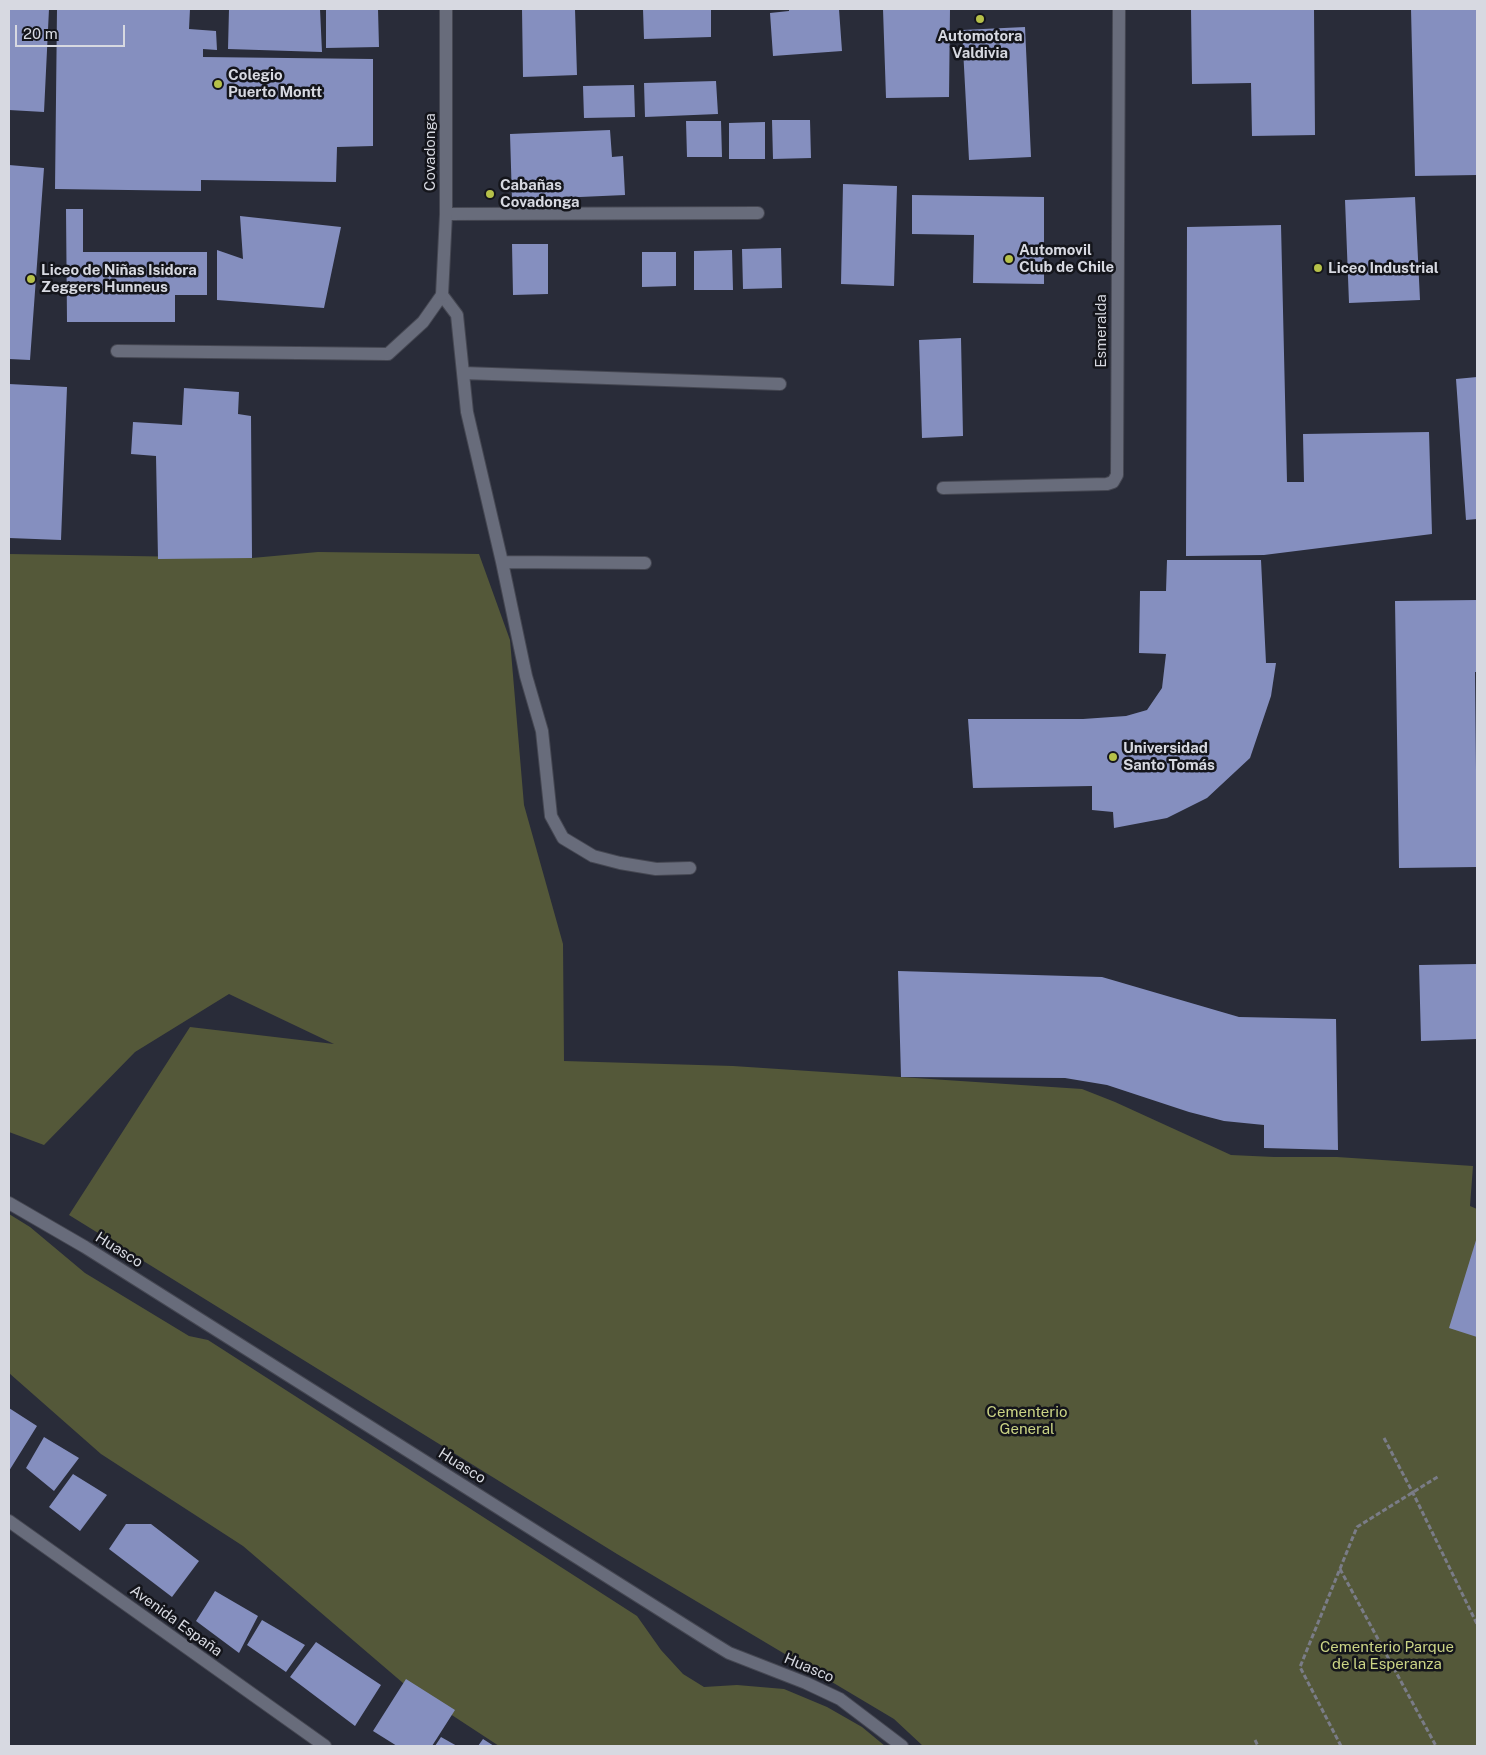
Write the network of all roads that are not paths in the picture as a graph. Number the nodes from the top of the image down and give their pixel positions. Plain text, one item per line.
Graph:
1 (446, 9) edge
2 (1119, 9) edge
3 (758, 213) dead end
4 (446, 214) junction
5 (442, 295) junction
6 (117, 351) dead end
7 (463, 373) junction
8 (780, 384) dead end
9 (943, 488) dead end
10 (502, 562) junction
11 (645, 563) dead end
12 (690, 868) dead end
13 (9, 1203) edge
14 (9, 1521) edge
15 (325, 1746) edge
16 (902, 1746) edge

1 - 4 street, Covadonga
2 - 9 street, Esmeralda
3 - 4 street
4 - 5 street, Covadonga
5 - 6 street
5 - 7 street
7 - 8 street
7 - 10 street
10 - 11 street
10 - 12 street
13 - 16 street, Huasco
14 - 15 street, Avenida España

